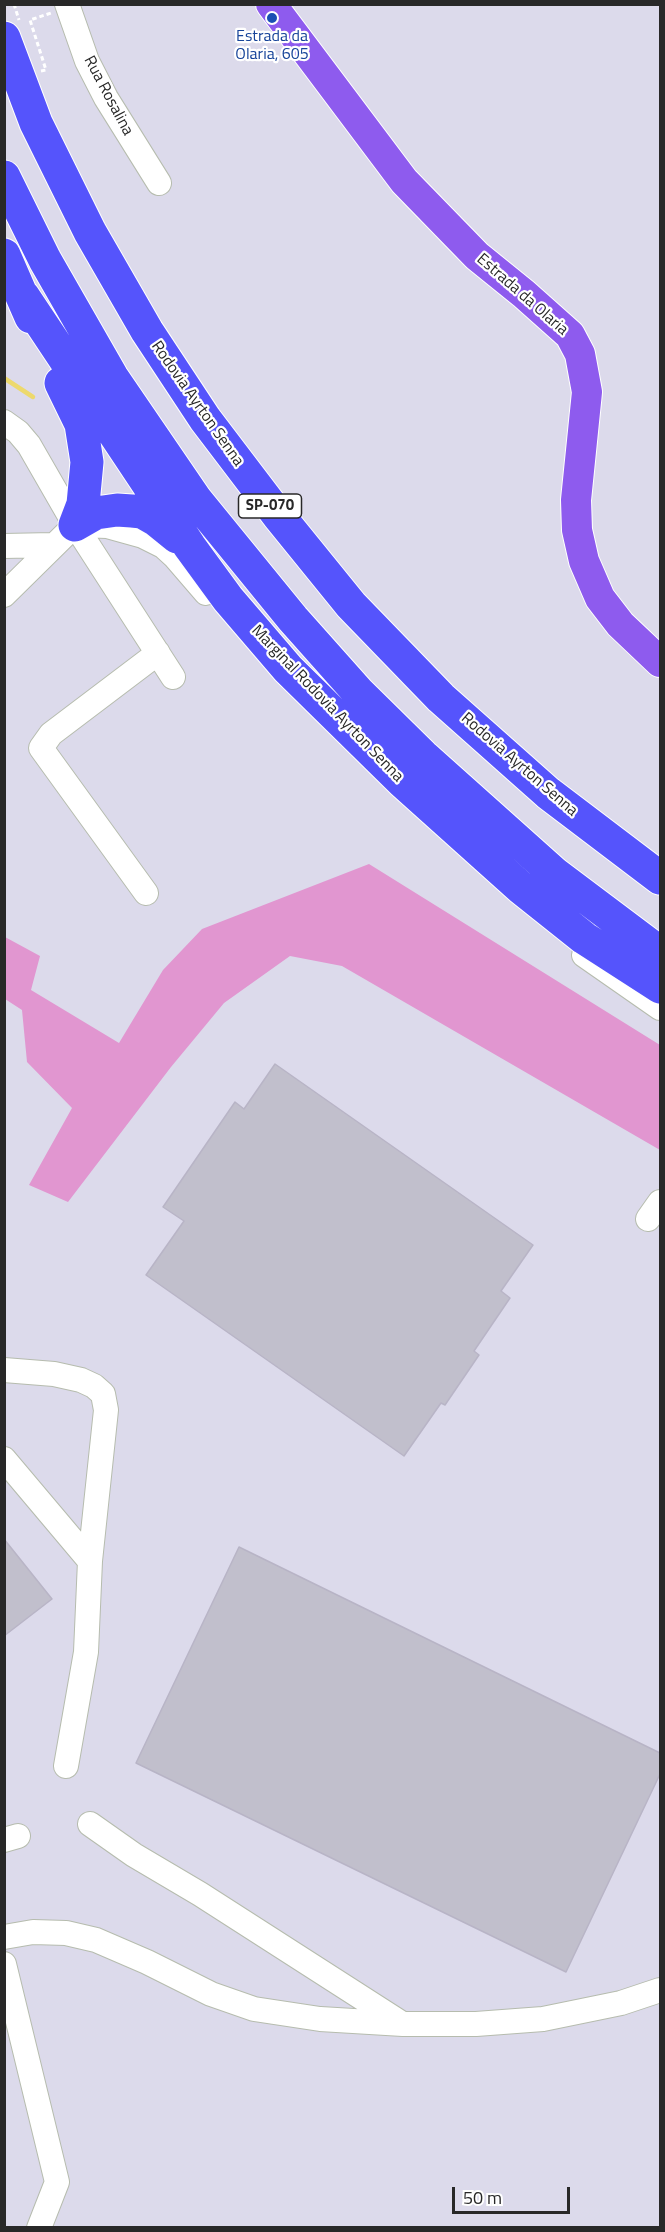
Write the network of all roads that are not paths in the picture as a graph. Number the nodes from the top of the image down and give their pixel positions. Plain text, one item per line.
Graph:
1 (272, 4) edge
2 (63, 8) edge
3 (13, 32) edge
4 (4, 177) edge
5 (159, 183) dead end
6 (4, 255) edge
7 (23, 296) junction
8 (4, 422) edge
9 (64, 535) junction
10 (4, 546) edge
11 (190, 547) junction
12 (4, 595) edge
13 (158, 653) junction
14 (660, 662) edge
15 (174, 677) dead end
16 (660, 878) edge
17 (146, 893) dead end
18 (660, 953) edge
19 (660, 987) edge
20 (660, 1008) edge
21 (4, 1370) edge
22 (4, 1459) edge
23 (90, 1561) junction
24 (66, 1766) dead end
25 (90, 1824) dead end
26 (4, 1937) edge
27 (4, 1964) edge
28 (660, 1990) edge
29 (403, 2024) junction
30 (39, 2228) edge

1 - 14 main road, Estrada da Olaria
2 - 5 street, Rua Rosalina
3 - 16 highway, Rodovia Ayrton Senna / SP-070
4 - 18 highway, SP-070
6 - 7 highway
7 - 9 highway
7 - 11 highway, Marginal Rodovia Ayrton Senna
8 - 9 street
9 - 10 street, Marginal Rodovia Ayrton Senna
9 - 11 highway
9 - 12 street
9 - 13 street
9 - 20 street, Marginal Rodovia Ayrton Senna
11 - 19 highway, Marginal Rodovia Ayrton Senna
13 - 15 street
13 - 17 street
21 - 23 street
22 - 23 street
23 - 24 street
25 - 29 street
26 - 29 street
27 - 30 street
28 - 29 street

